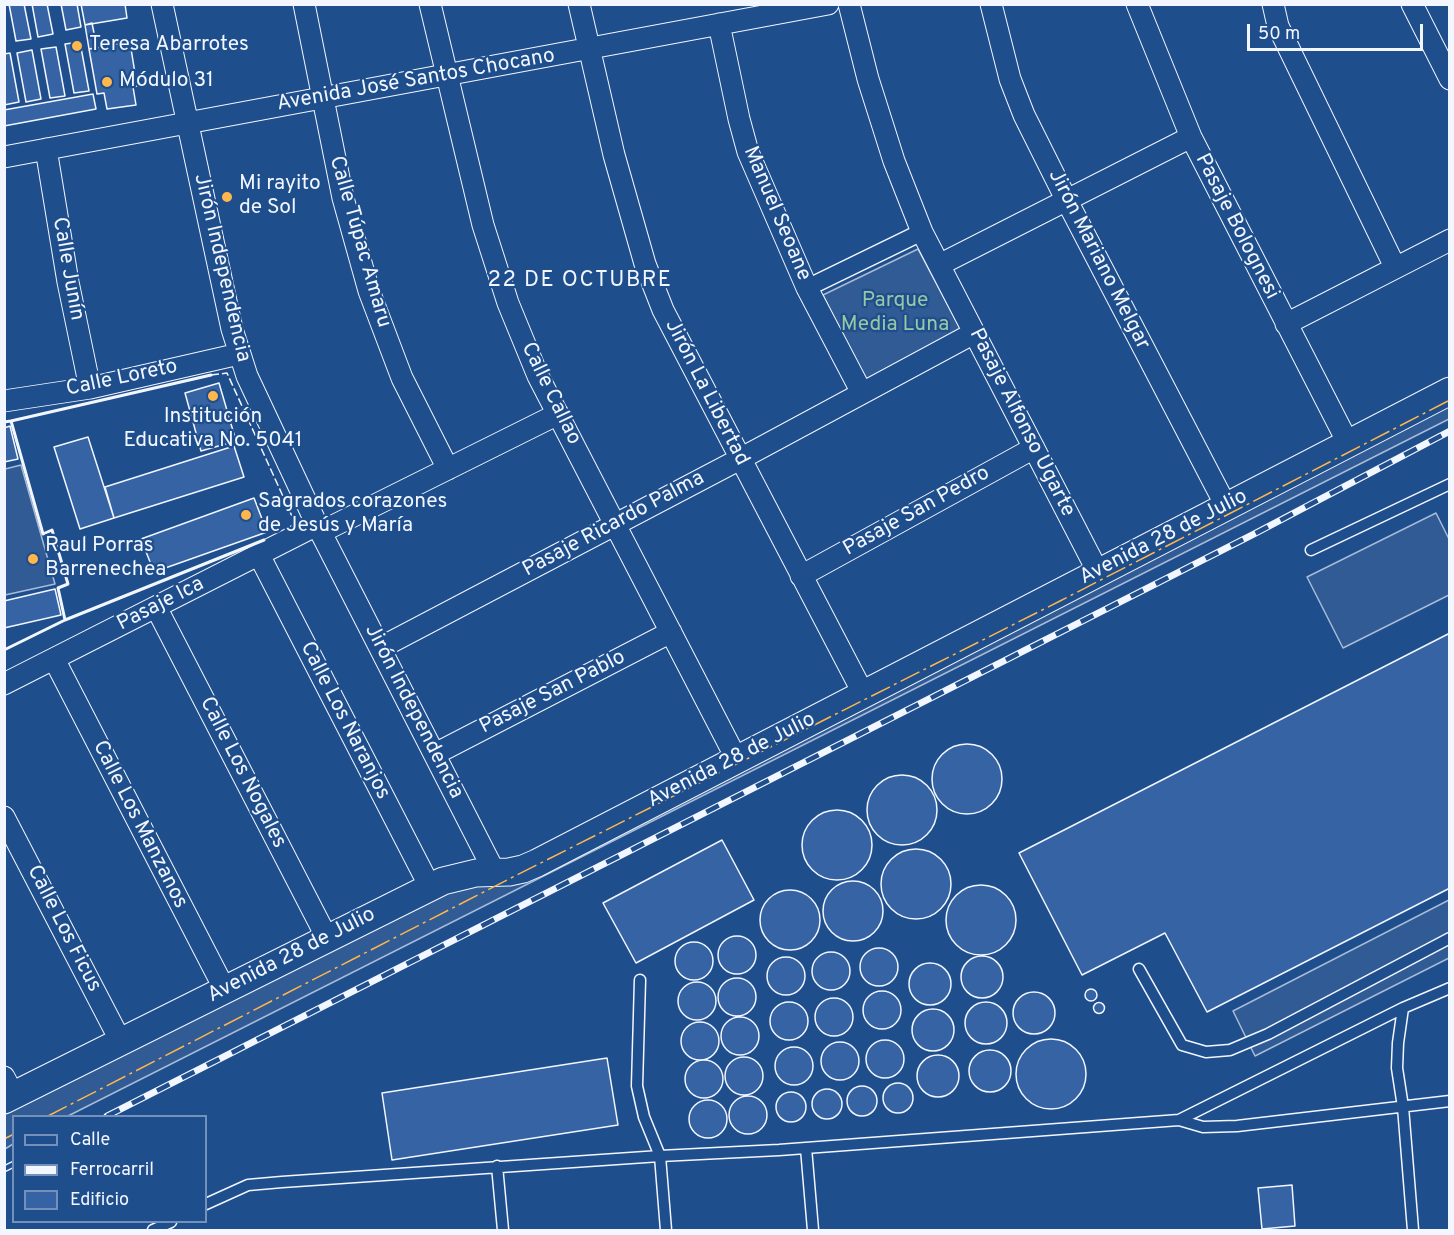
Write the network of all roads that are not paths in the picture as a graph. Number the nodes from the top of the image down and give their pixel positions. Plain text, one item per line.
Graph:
1 (162, 4) edge
2 (304, 4) edge
3 (430, 4) edge
4 (579, 4) edge
5 (828, 4) edge
6 (849, 4) edge
7 (991, 4) edge
8 (1137, 4) edge
9 (1273, 4) edge
10 (1412, 4) edge
11 (719, 24) junction
12 (590, 49) junction
13 (446, 75) junction
14 (1449, 79) edge
15 (322, 98) junction
16 (187, 123) junction
17 (1191, 136) junction
18 (46, 149) junction
19 (4, 157) edge
20 (1066, 199) junction
21 (922, 232) junction
22 (1449, 240) edge
23 (939, 265) junction
24 (1395, 267) junction
25 (807, 288) junction
26 (1286, 324) junction
27 (974, 333) junction
28 (239, 354) junction
29 (90, 388) junction
30 (1449, 391) edge
31 (862, 393) junction
32 (4, 401) edge
33 (558, 414) junction
34 (1348, 443) junction
35 (1034, 448) junction
36 (740, 459) junction
37 (448, 469) junction
38 (1449, 484) edge
39 (1226, 506) junction
40 (615, 524) junction
41 (319, 529) junction
42 (1311, 549) dead end
43 (258, 555) junction
44 (1098, 572) junction
45 (801, 576) junction
46 (156, 607) junction
47 (671, 632) junction
48 (380, 648) junction
49 (54, 659) junction
50 (4, 684) edge
51 (862, 693) junction
52 (435, 754) junction
53 (736, 758) junction
54 (4, 817) edge
55 (495, 873) junction
56 (430, 887) junction
57 (327, 938) junction
58 (1449, 938) edge
59 (1139, 969) dead end
60 (640, 980) dead end
61 (1449, 988) edge
62 (225, 990) junction
63 (1403, 1008) junction
64 (121, 1042) junction
65 (8, 1091) edge
66 (1449, 1101) edge
67 (1403, 1107) junction
68 (1179, 1120) junction
69 (806, 1148) junction
70 (660, 1156) junction
71 (497, 1166) junction
72 (207, 1204) edge
73 (167, 1223) edge
74 (153, 1230) edge
75 (503, 1230) edge
76 (666, 1230) edge
77 (813, 1230) edge
78 (1413, 1230) edge

1 - 16 street, Jirón Independencia
2 - 15 street, Calle Túpac Amaru
3 - 13 street, Calle Callao
4 - 12 street, Jirón La Libertad
5 - 11 street, Avenida José Santos Chocano
6 - 21 street, Pasaje Alfonso Ugarte
7 - 20 street, Jirón Mariano Melgar
8 - 17 street, Pasaje Bolognesi
9 - 24 street
10 - 14 street
11 - 12 street, Avenida José Santos Chocano
11 - 25 street, Manuel Seoane
12 - 13 street, Avenida José Santos Chocano
12 - 36 street, Jirón La Libertad
13 - 15 street, Avenida José Santos Chocano
13 - 33 street, Calle Callao
15 - 16 street, Avenida José Santos Chocano
15 - 37 street, Calle Túpac Amaru
16 - 18 street, Avenida José Santos Chocano
16 - 28 street, Jirón Independencia
17 - 20 street
17 - 26 street, Pasaje Bolognesi
18 - 19 street, Avenida José Santos Chocano
18 - 29 street, Calle Junín
20 - 23 street
20 - 39 street, Jirón Mariano Melgar
21 - 23 street, Pasaje Alfonso Ugarte
21 - 25 street
22 - 24 street
23 - 27 street, Pasaje Alfonso Ugarte
24 - 26 street
25 - 31 street, Manuel Seoane
26 - 34 street, Pasaje Bolognesi
27 - 31 street, Pasaje Ricardo Palma
27 - 35 street, Pasaje Alfonso Ugarte
28 - 29 street, Calle Loreto
28 - 41 street, Jirón Independencia
29 - 32 street, Calle Loreto
30 - 34 street, Avenida 28 de Julio
31 - 36 street, Pasaje Ricardo Palma
33 - 37 street, Pasaje Ica
33 - 40 street, Calle Callao
34 - 39 street, Avenida 28 de Julio
35 - 44 street, Pasaje Alfonso Ugarte
35 - 45 street, Pasaje San Pedro
36 - 40 street, Pasaje Ricardo Palma
36 - 45 street, Jirón La Libertad
37 - 41 street, Pasaje Ica
38 - 42 lane
39 - 44 street, Avenida 28 de Julio
40 - 47 street, Calle Callao
40 - 48 street, Pasaje Ricardo Palma
41 - 43 street, Pasaje Ica
41 - 48 street, Jirón Independencia
43 - 46 street, Pasaje Ica
43 - 56 street, Calle Los Naranjos
44 - 51 street, Avenida 28 de Julio
45 - 51 street, Jirón La Libertad
46 - 49 street, Pasaje Ica
46 - 57 street, Calle Los Nogales
47 - 52 street, Pasaje San Pablo
47 - 53 street, Calle Callao
48 - 52 street, Jirón Independencia
49 - 50 street, Pasaje Ica
49 - 62 street, Calle Los Manzanos
51 - 53 street, Avenida 28 de Julio
52 - 55 street, Jirón Independencia
53 - 55 street, Avenida 28 de Julio
54 - 64 street, Calle Los Ficus
55 - 56 street, Avenida 28 de Julio
56 - 57 street, Avenida 28 de Julio
57 - 62 street, Avenida 28 de Julio
58 - 59 lane
60 - 70 lane
61 - 63 lane
62 - 64 street, Avenida 28 de Julio
63 - 67 lane
63 - 68 lane
64 - 65 street, Avenida 28 de Julio
66 - 67 lane
67 - 68 lane
67 - 78 lane
68 - 69 lane
69 - 70 lane
69 - 77 lane
70 - 71 lane
70 - 76 lane
71 - 72 lane
71 - 75 lane
73 - 74 lane

